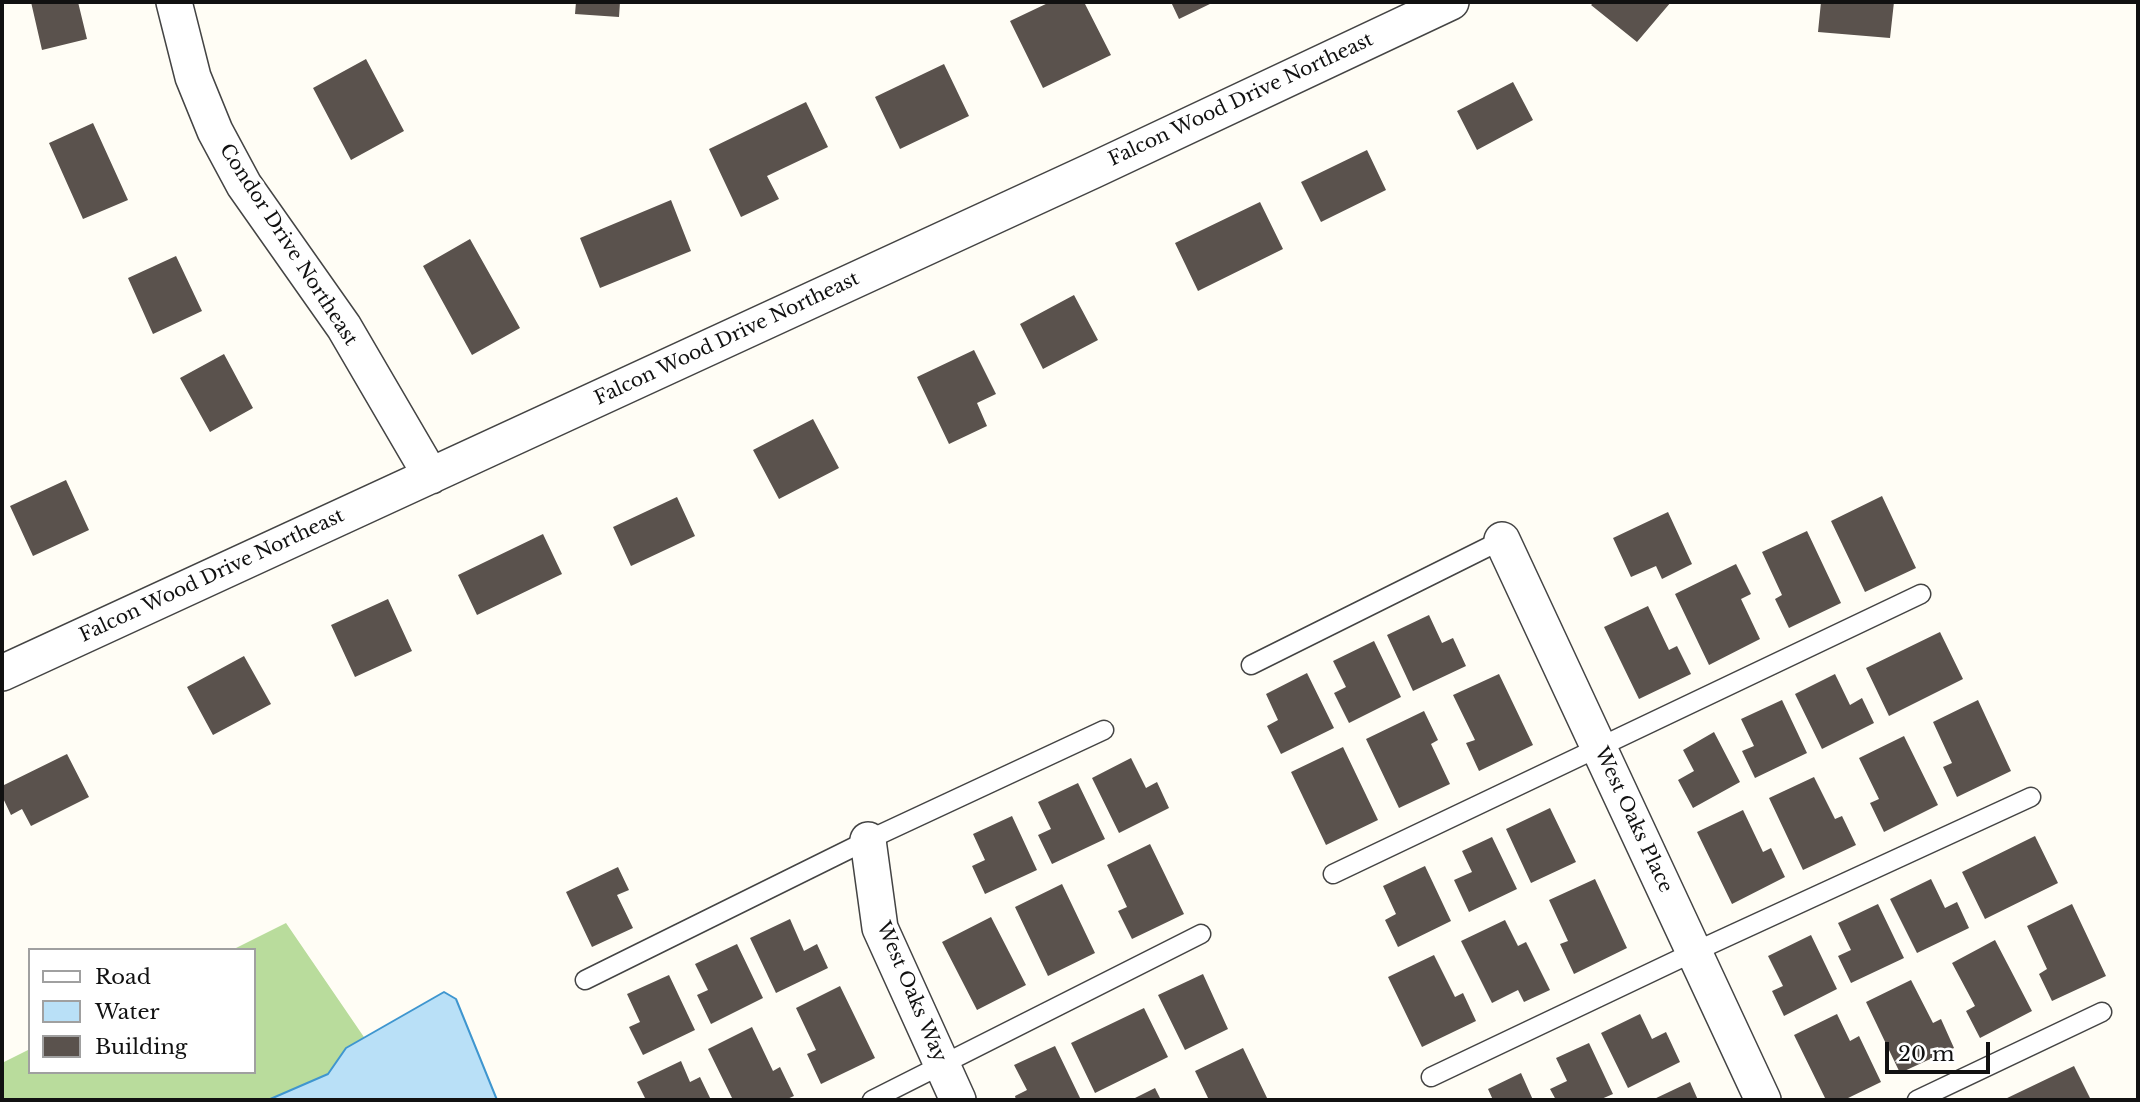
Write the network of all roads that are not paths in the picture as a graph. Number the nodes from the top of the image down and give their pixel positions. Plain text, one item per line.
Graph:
1 (174, 2) edge
2 (1451, 2) edge
3 (431, 475) junction
4 (1502, 540) joint
5 (1921, 594) dead end
6 (1251, 665) dead end
7 (2, 673) edge
8 (1104, 730) dead end
9 (1598, 746) junction
10 (2031, 797) dead end
11 (867, 839) junction
12 (1333, 874) dead end
13 (1201, 934) dead end
14 (1694, 952) junction
15 (585, 980) dead end
16 (2102, 1012) dead end
17 (942, 1066) junction
18 (1431, 1077) dead end
19 (872, 1100) edge
20 (958, 1100) edge
21 (1763, 1100) edge
22 (1916, 1100) edge

1 - 3 street, Condor Drive Northeast
2 - 3 street, Falcon Wood Drive Northeast
3 - 7 street, Falcon Wood Drive Northeast
4 - 6 lane
4 - 9 street, West Oaks Place
5 - 9 lane
8 - 11 lane
9 - 12 lane
9 - 14 street, West Oaks Place
10 - 14 lane
11 - 15 lane
11 - 17 street, West Oaks Way
13 - 17 lane
14 - 18 lane
14 - 21 street, West Oaks Place
16 - 22 lane
17 - 19 lane
17 - 20 street, West Oaks Way

